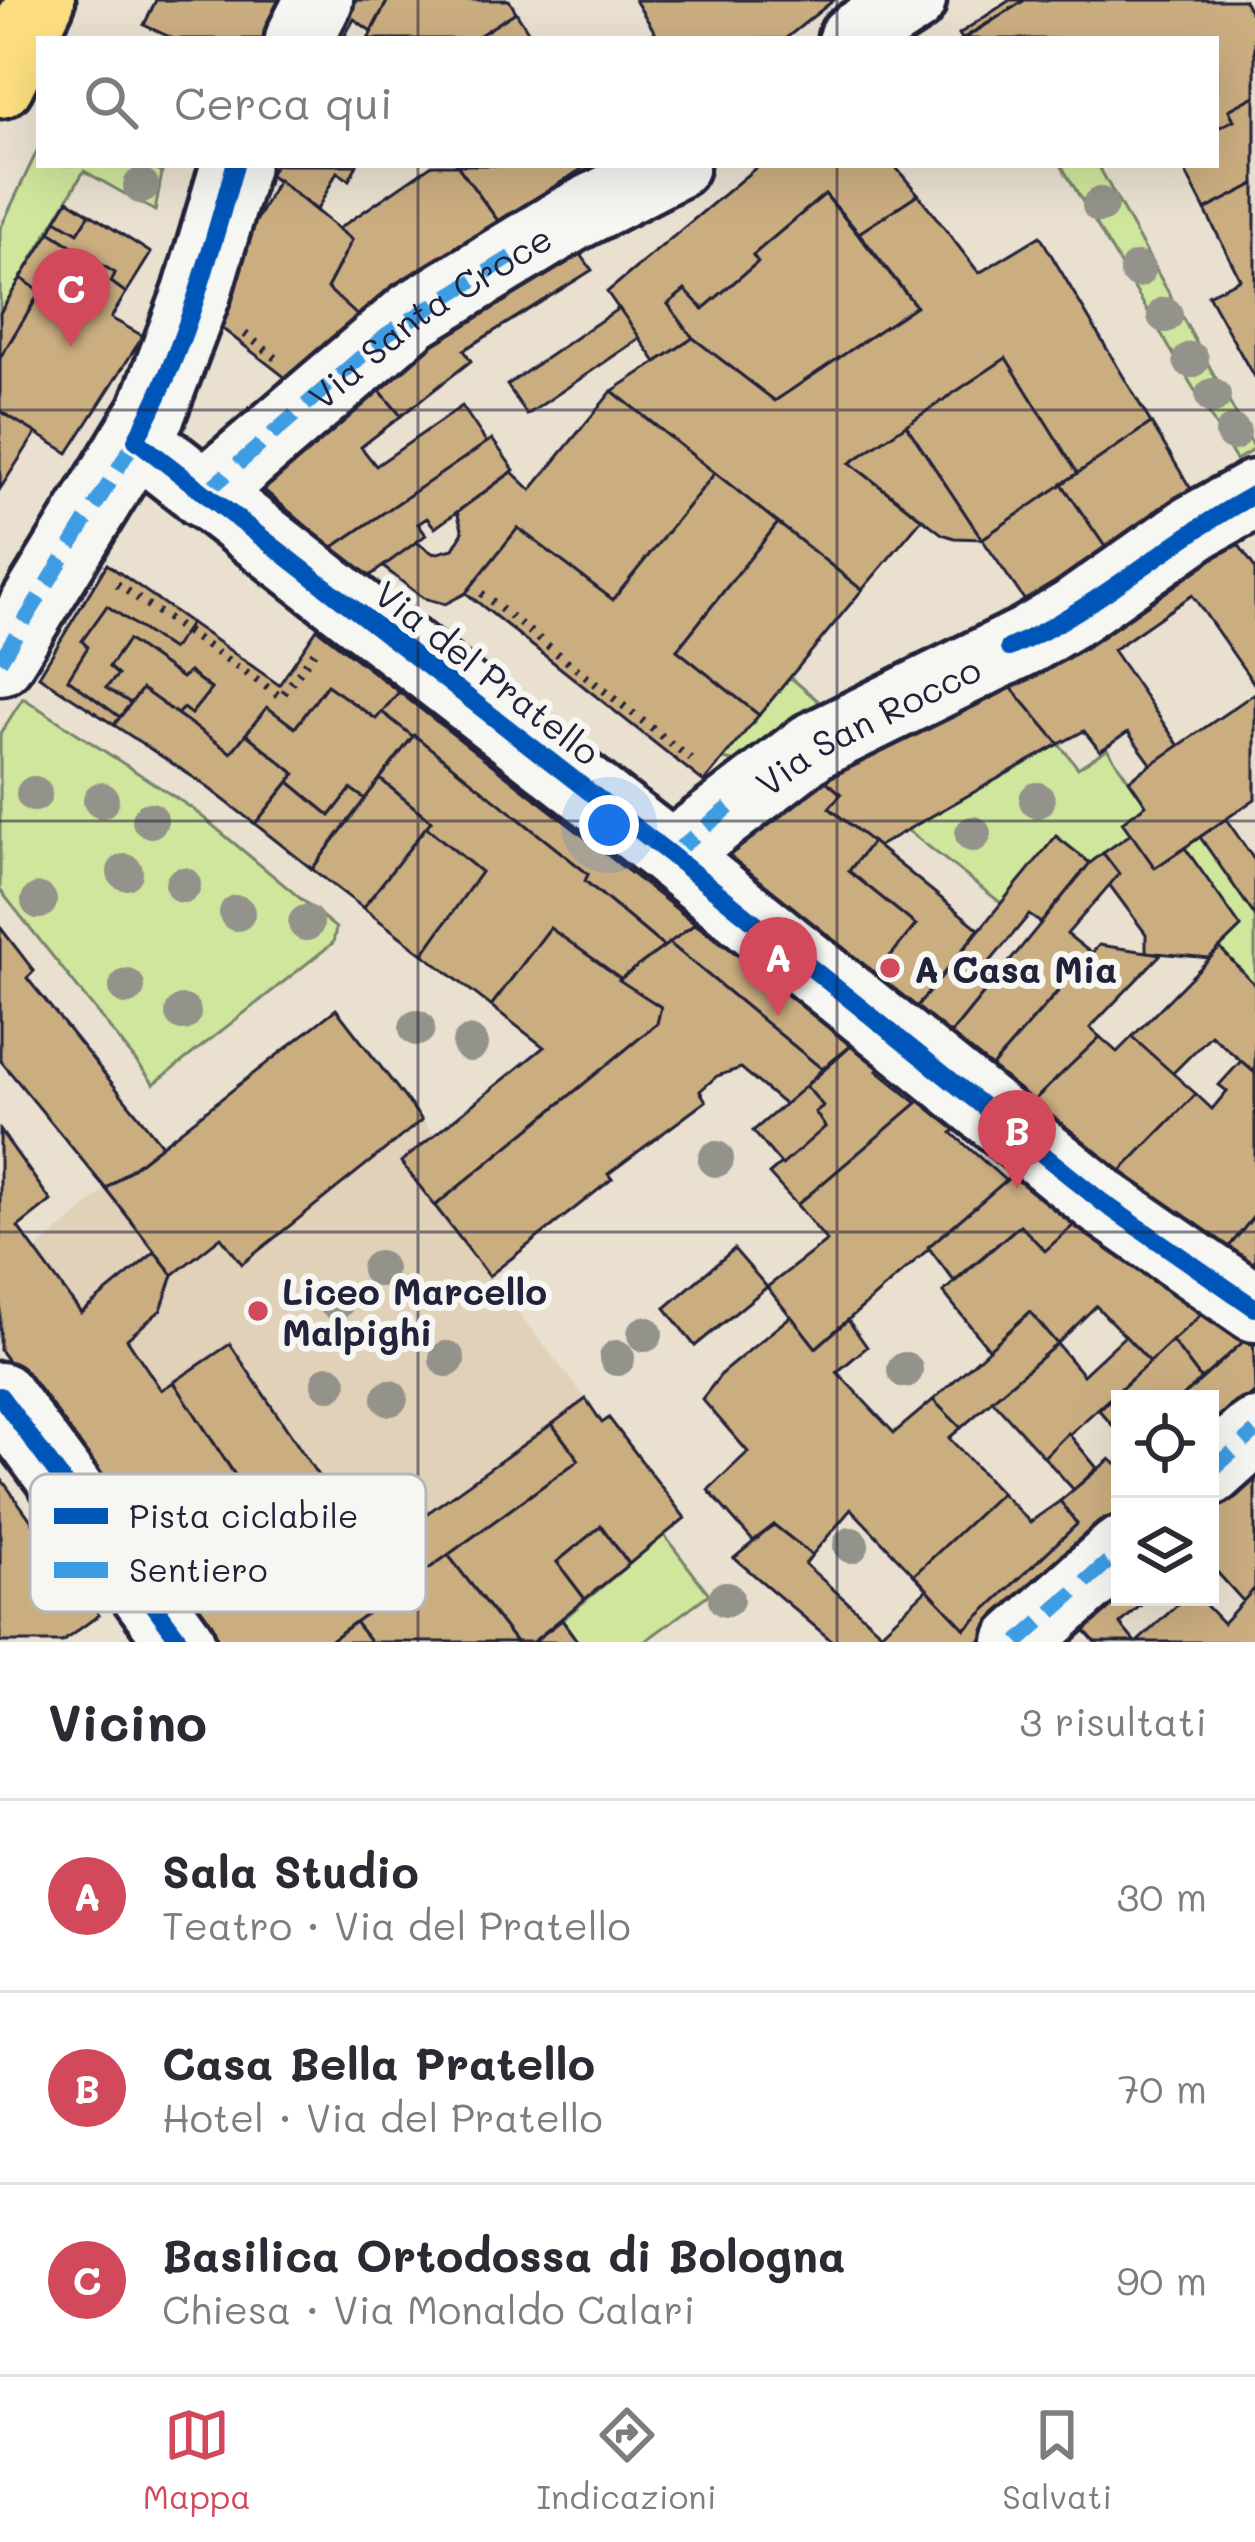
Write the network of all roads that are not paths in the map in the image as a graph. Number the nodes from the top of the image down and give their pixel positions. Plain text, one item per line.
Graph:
1 (319, 0) edge
2 (912, 0) edge
3 (301, 36) edge
4 (857, 36) edge
5 (235, 168) edge
6 (669, 168) edge
7 (136, 440) junction
8 (205, 494) junction
9 (1255, 494) edge
10 (0, 661) edge
11 (671, 855) junction
12 (1255, 1308) edge
13 (0, 1396) edge
14 (1255, 1432) edge
15 (1219, 1464) edge
16 (57, 1474) edge
17 (1111, 1559) edge
18 (159, 1612) edge
19 (181, 1642) edge
20 (1018, 1642) edge

1 - 3 street
2 - 4 street
5 - 7 street
6 - 8 street, Via Santa Croce
7 - 8 street, Via del Pratello
7 - 10 street
8 - 11 street, Via del Pratello
9 - 11 street, Via San Rocco
11 - 12 street, Via del Pratello
13 - 16 street
14 - 15 street
17 - 20 street
18 - 19 street

